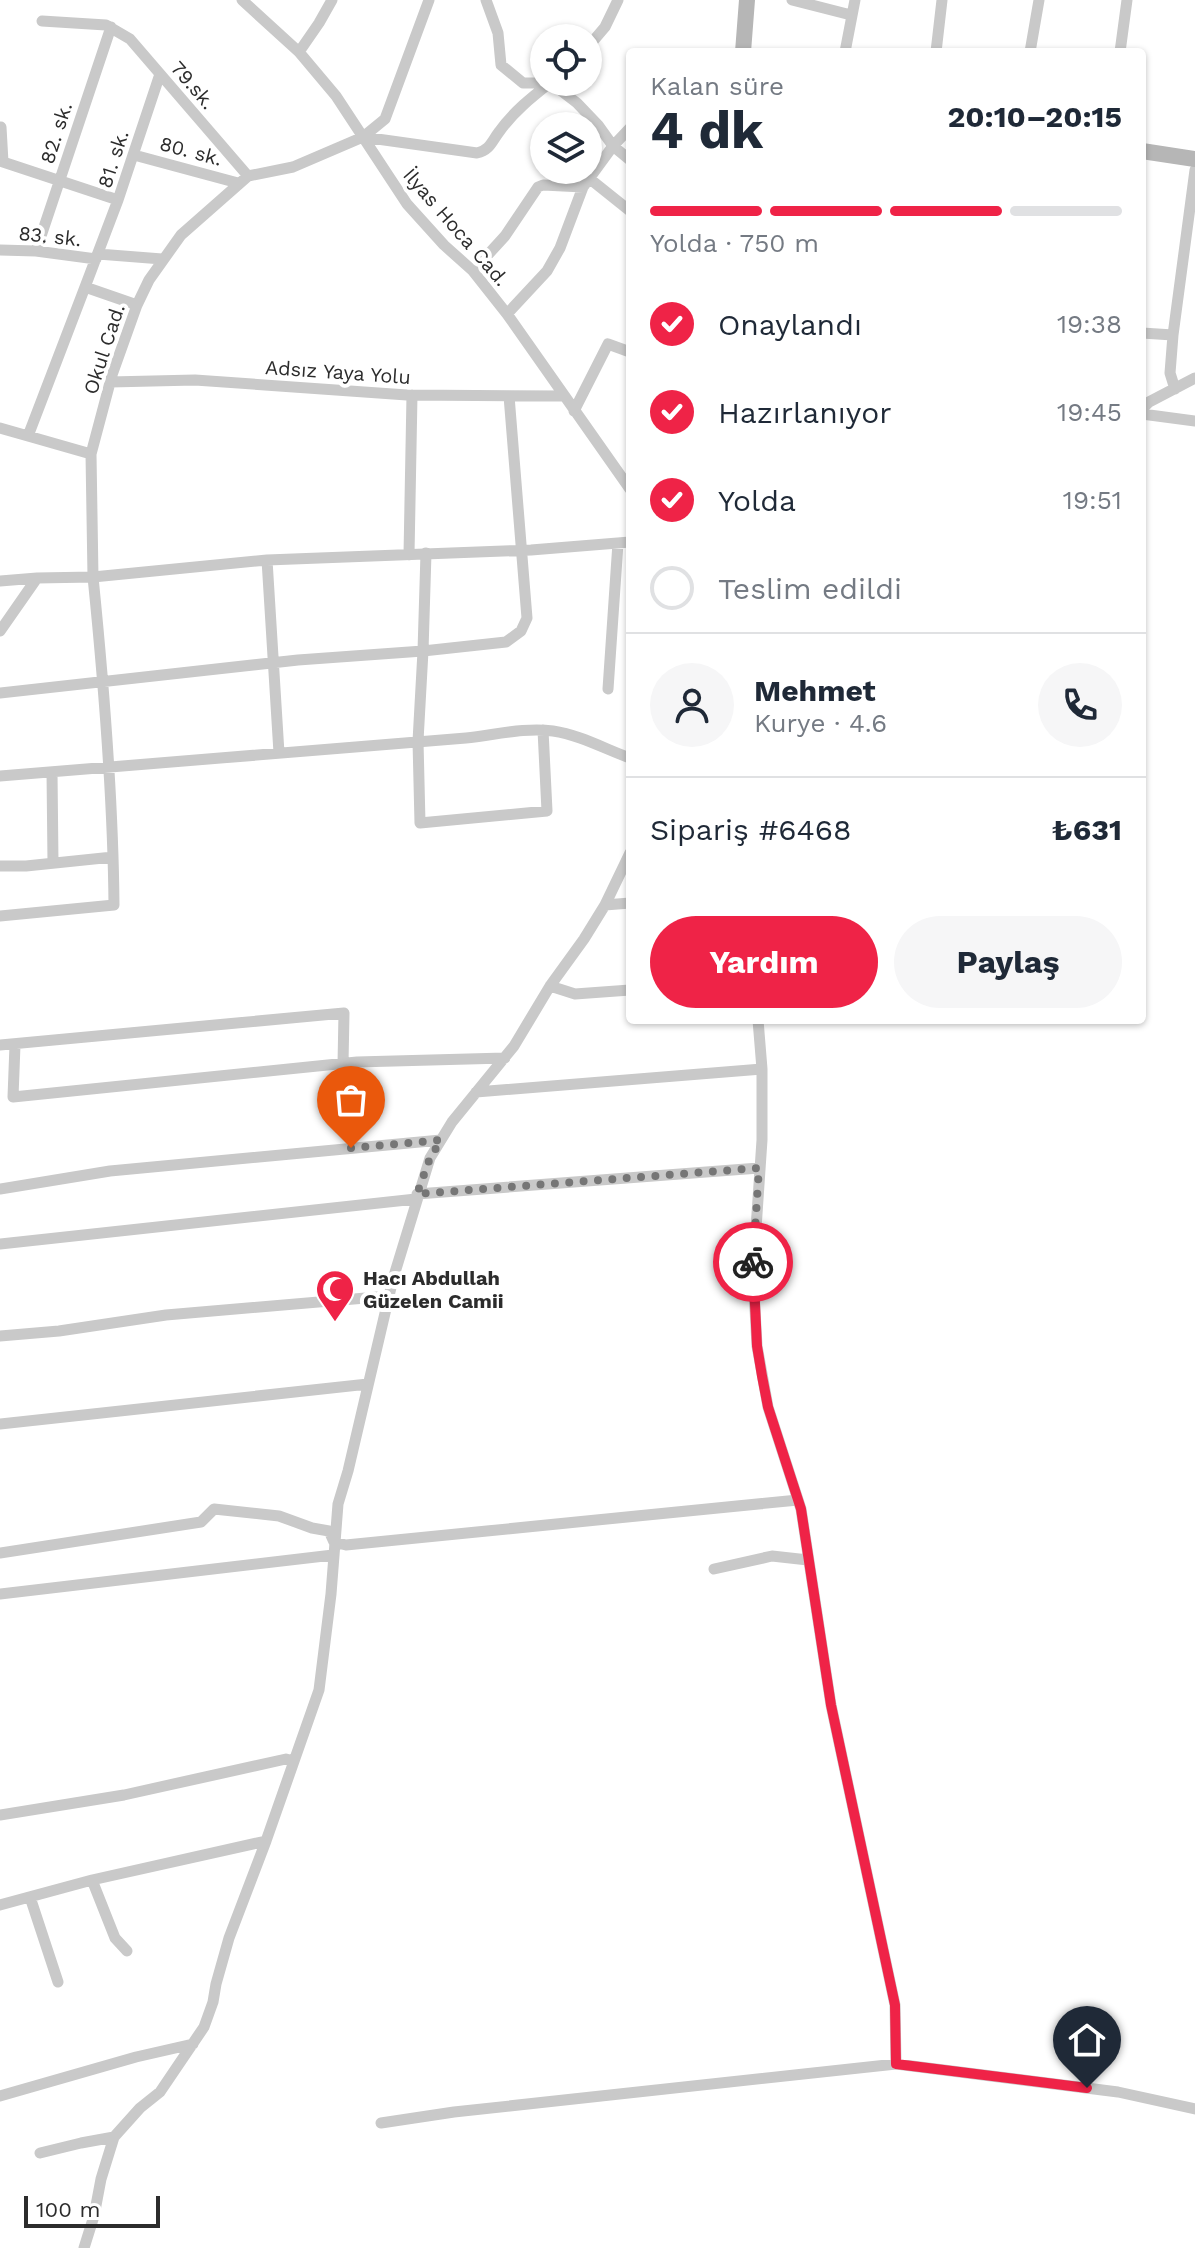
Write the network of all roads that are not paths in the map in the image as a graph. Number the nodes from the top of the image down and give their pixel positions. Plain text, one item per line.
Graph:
1 (242, 0) edge
2 (332, 0) edge
3 (429, 0) edge
4 (486, 0) edge
5 (618, 0) edge
6 (747, 0) edge
7 (792, 0) edge
8 (855, 0) edge
9 (942, 0) edge
10 (1039, 0) edge
11 (1127, 0) edge
12 (851, 15) junction
13 (42, 21) dead end
14 (108, 26) junction
15 (602, 31) edge
16 (743, 48) edge
17 (846, 48) edge
18 (936, 48) edge
19 (1031, 48) edge
20 (1121, 48) edge
21 (299, 52) junction
22 (160, 74) junction
23 (530, 83) edge
24 (535, 96) edge
25 (568, 96) edge
26 (1, 127) edge
27 (626, 132) edge
28 (363, 137) junction
29 (613, 146) junction
30 (1146, 152) edge
31 (134, 155) junction
32 (626, 157) edge
33 (1195, 159) edge
34 (602, 162) edge
35 (1195, 170) edge
36 (243, 179) junction
37 (59, 181) junction
38 (565, 184) edge
39 (587, 184) edge
40 (589, 184) edge
41 (118, 200) junction
42 (626, 208) edge
43 (0, 250) edge
44 (36, 251) junction
45 (97, 257) junction
46 (162, 259) junction
47 (473, 271) junction
48 (85, 287) junction
49 (137, 305) junction
50 (507, 314) junction
51 (1146, 333) edge
52 (1173, 335) junction
53 (626, 351) edge
54 (1195, 378) edge
55 (110, 382) junction
56 (1175, 389) junction
57 (412, 395) junction
58 (509, 396) junction
59 (564, 396) junction
60 (1146, 406) edge
61 (574, 411) junction
62 (1146, 413) edge
63 (1195, 421) edge
64 (0, 428) edge
65 (28, 436) junction
66 (91, 454) junction
67 (626, 483) edge
68 (624, 542) edge
69 (523, 551) junction
70 (426, 553) junction
71 (409, 555) junction
72 (267, 560) junction
73 (93, 577) junction
74 (37, 578) junction
75 (0, 581) edge
76 (0, 631) edge
77 (423, 651) junction
78 (274, 664) junction
79 (104, 683) junction
80 (608, 689) dead end
81 (0, 693) edge
82 (543, 730) junction
83 (418, 741) junction
84 (279, 753) junction
85 (626, 756) edge
86 (108, 767) junction
87 (52, 772) junction
88 (0, 776) edge
89 (113, 857) junction
90 (626, 861) edge
91 (53, 863) junction
92 (0, 866) edge
93 (626, 903) edge
94 (605, 905) junction
95 (0, 916) edge
96 (550, 986) junction
97 (626, 990) edge
98 (758, 1024) edge
99 (0, 1045) edge
100 (15, 1045) junction
101 (505, 1058) junction
102 (343, 1064) junction
103 (762, 1069) junction
104 (476, 1092) junction
105 (0, 1097) edge
106 (13, 1097) junction
107 (441, 1140) junction
108 (759, 1168) junction
109 (0, 1189) edge
110 (417, 1196) junction
111 (0, 1198) edge
112 (0, 1244) edge
113 (389, 1296) junction
114 (0, 1336) edge
115 (368, 1384) junction
116 (0, 1424) edge
117 (798, 1500) junction
118 (334, 1542) junction
119 (0, 1553) edge
120 (333, 1555) junction
121 (808, 1560) junction
122 (714, 1569) dead end
123 (0, 1594) edge
124 (294, 1761) junction
125 (0, 1815) edge
126 (266, 1841) junction
127 (92, 1880) junction
128 (30, 1897) junction
129 (0, 1905) edge
130 (127, 1951) dead end
131 (58, 1982) dead end
132 (193, 2044) junction
133 (896, 2064) junction
134 (0, 2096) edge
135 (1195, 2109) edge
136 (381, 2123) dead end
137 (114, 2137) junction
138 (40, 2153) dead end
139 (84, 2248) edge

1 - 21 street, İlyas Hoca Cad.
2 - 21 street
3 - 28 street
4 - 23 street
5 - 15 street
6 - 16 street
7 - 12 street
8 - 12 street
9 - 18 street
10 - 19 street
11 - 20 street
12 - 17 street
13 - 14 street
14 - 22 street, 79.sk.
14 - 37 street, 82. sk.
21 - 28 street, İlyas Hoca Cad.
22 - 31 street, 81. sk.
22 - 36 street, 79.sk.
24 - 28 street
25 - 29 street
26 - 37 street
27 - 29 street
28 - 36 street
28 - 47 street, İlyas Hoca Cad.
29 - 32 street
29 - 34 street
30 - 33 street
31 - 36 street, 80. sk.
31 - 41 street, 81. sk.
35 - 52 street
36 - 46 street, Okul Cad.
37 - 41 street
37 - 44 street, 82. sk.
38 - 47 street
39 - 50 street
40 - 42 street
41 - 45 street, 81. sk.
43 - 44 street, 83. sk.
44 - 45 street, 83. sk.
45 - 46 street, 83. sk.
45 - 48 street, 81. sk.
46 - 49 street, Okul Cad.
47 - 50 street, İlyas Hoca Cad.
48 - 49 street
48 - 65 street, 81. sk.
49 - 55 street, Okul Cad.
50 - 59 street, İlyas Hoca Cad.
51 - 52 street
52 - 56 street
53 - 61 street
54 - 56 street
55 - 57 street, Adsız Yaya Yolu
55 - 66 street, Okul Cad.
56 - 60 street
57 - 58 street, Adsız Yaya Yolu
57 - 71 street
58 - 59 street, Adsız Yaya Yolu
58 - 69 street
59 - 61 street, İlyas Hoca Cad.
61 - 67 street, İlyas Hoca Cad.
62 - 63 street
64 - 65 street
65 - 66 street
66 - 73 street, Okul Cad.
68 - 69 street
68 - 80 street
69 - 70 street
69 - 77 street
70 - 71 street
70 - 77 street
71 - 72 street
72 - 73 street
72 - 78 street
73 - 74 street
73 - 79 street, Okul Cad.
74 - 75 street
74 - 76 street
77 - 78 street
77 - 83 street
78 - 79 street
78 - 84 street
79 - 81 street
79 - 86 street, Okul Cad.
82 - 83 street
82 - 83 street
82 - 85 street
83 - 84 street
84 - 86 street
86 - 87 street
86 - 89 street, Okul Cad.
87 - 88 street
87 - 91 street
89 - 91 street
89 - 95 street, Okul Cad.
90 - 94 street
91 - 92 street
93 - 94 street
94 - 96 street
96 - 97 street
96 - 101 street
98 - 103 street
99 - 100 street
100 - 102 street
100 - 106 street
101 - 102 street
101 - 104 street
102 - 106 street
103 - 104 street
103 - 108 street
104 - 107 street
105 - 106 street
107 - 109 street
107 - 110 street
108 - 110 street
108 - 117 street
109 - 111 street
110 - 112 street
110 - 113 street
113 - 114 street
113 - 115 street
115 - 116 street
115 - 118 street
117 - 118 street
117 - 121 street
118 - 119 street
118 - 120 street
120 - 123 street
120 - 124 street
121 - 122 street
121 - 133 street
124 - 125 street
124 - 126 street
126 - 127 street
126 - 132 street
127 - 128 street
127 - 130 street
128 - 129 street
128 - 131 street
132 - 134 street
132 - 137 street
133 - 135 street
133 - 136 street
137 - 138 street
137 - 139 street

